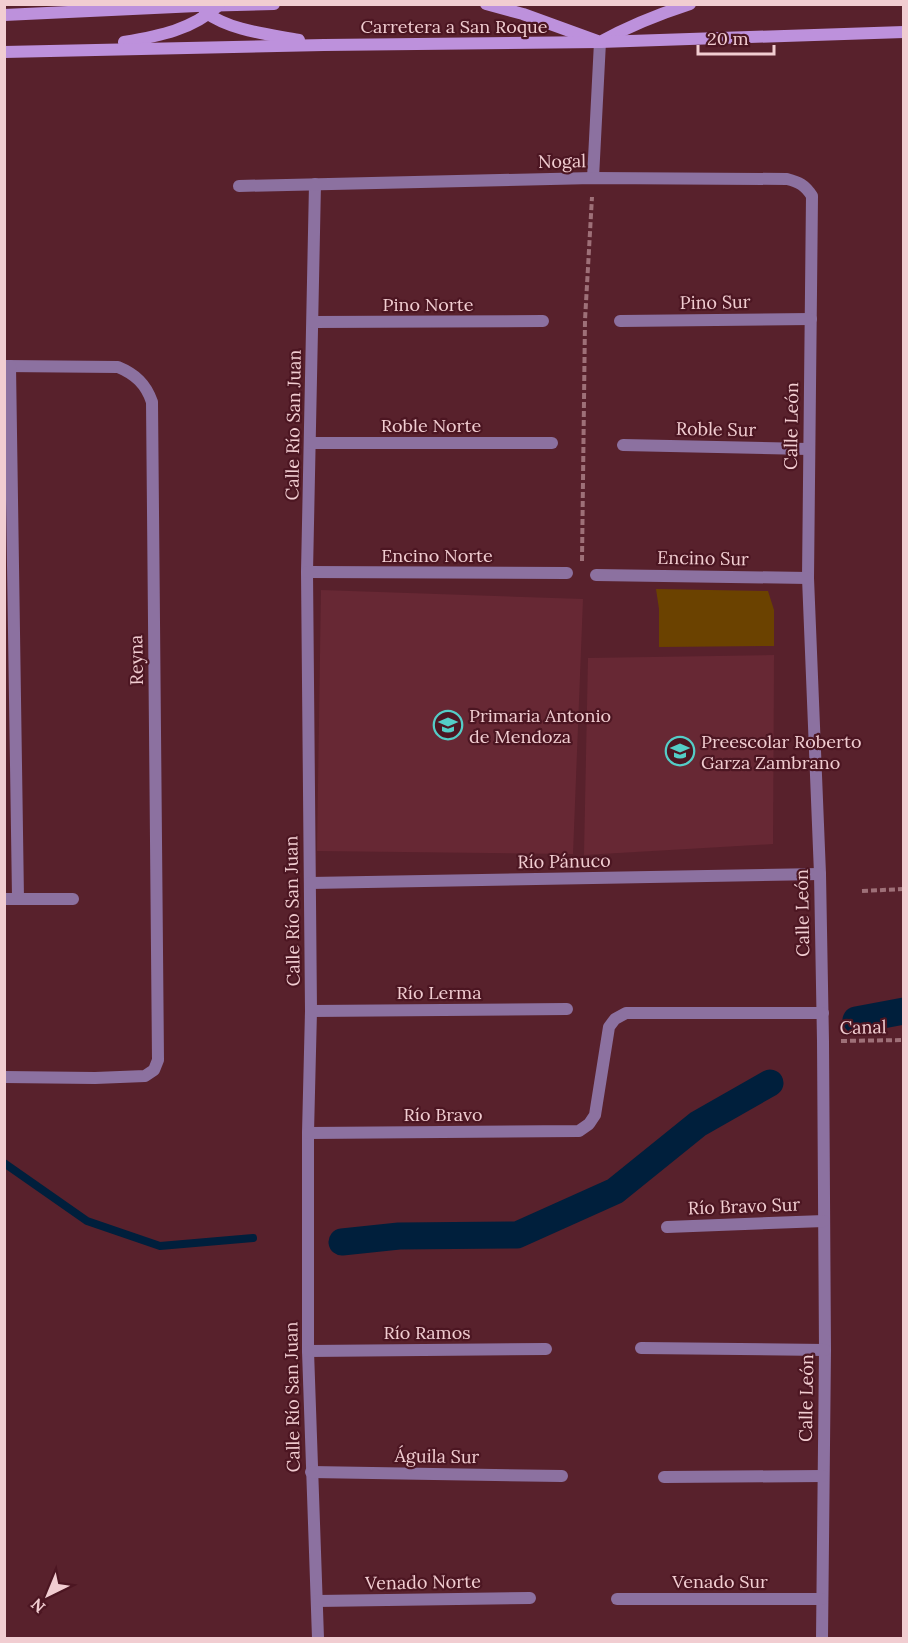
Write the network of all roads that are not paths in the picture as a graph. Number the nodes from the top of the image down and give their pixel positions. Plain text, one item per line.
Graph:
1 (274, 4) edge
2 (486, 4) edge
3 (690, 4) edge
4 (196, 5) edge
5 (219, 5) edge
6 (4, 15) edge
7 (209, 15) junction
8 (903, 32) edge
9 (600, 42) junction
10 (324, 45) junction
11 (84, 49) junction
12 (4, 52) edge
13 (593, 178) junction
14 (315, 184) junction
15 (239, 186) dead end
16 (807, 188) joint
17 (811, 319) junction
18 (543, 321) dead end
19 (620, 321) dead end
20 (313, 322) junction
21 (7, 366) edge
22 (310, 443) junction
23 (552, 443) dead end
24 (623, 445) dead end
25 (808, 449) junction
26 (307, 572) junction
27 (567, 573) dead end
28 (597, 575) dead end
29 (808, 578) junction
30 (820, 874) junction
31 (310, 883) junction
32 (18, 898) junction
33 (4, 899) edge
34 (73, 899) dead end
35 (567, 1009) dead end
36 (311, 1011) junction
37 (823, 1013) junction
38 (4, 1077) edge
39 (308, 1133) junction
40 (824, 1221) junction
41 (667, 1227) dead end
42 (641, 1348) dead end
43 (546, 1349) dead end
44 (825, 1350) junction
45 (308, 1351) junction
46 (311, 1472) junction
47 (562, 1476) dead end
48 (823, 1476) junction
49 (663, 1477) dead end
50 (530, 1598) dead end
51 (617, 1599) dead end
52 (822, 1599) junction
53 (317, 1601) junction
54 (318, 1638) edge
55 (822, 1638) edge

1 - 5 main road
2 - 9 main road
3 - 9 main road
4 - 5 main road
4 - 6 main road
4 - 7 main road
5 - 7 main road
7 - 10 main road
7 - 11 main road
8 - 9 main road, Carretera a San Roque
9 - 10 main road, Carretera a San Roque
9 - 13 street
10 - 11 main road, Carretera a San Roque
11 - 12 main road, Carretera a San Roque
13 - 14 street, Nogal
13 - 16 street, Nogal
14 - 15 street, Nogal
14 - 20 street, Calle Río San Juan
16 - 17 street, Calle León
17 - 19 street, Pino Sur
17 - 25 street, Calle León
18 - 20 street, Pino Norte
20 - 22 street, Calle Río San Juan
21 - 32 street
21 - 38 street, Reyna
22 - 23 street, Roble Norte
22 - 26 street, Calle Río San Juan
24 - 25 street, Roble Sur
25 - 29 street, Calle León
26 - 27 street, Encino Norte
26 - 31 street, Calle Río San Juan
28 - 29 street, Encino Sur
29 - 30 street, Calle León
30 - 31 street, Río Pánuco
30 - 37 street, Calle León
31 - 36 street, Calle Río San Juan
32 - 33 street
32 - 34 street
35 - 36 street, Río Lerma
36 - 39 street, Calle Río San Juan
37 - 39 street, Río Bravo
37 - 40 street, Calle León
39 - 45 street, Calle Río San Juan
40 - 41 street, Río Bravo Sur
40 - 44 street, Calle León
42 - 44 street
43 - 45 street, Río Ramos
44 - 48 street, Calle León
45 - 46 street, Calle Río San Juan
46 - 47 street, Águila Sur
46 - 53 street, Calle Río San Juan
48 - 49 street
48 - 52 street, Calle León
50 - 53 street, Venado Norte
51 - 52 street, Venado Sur
52 - 55 street, Calle León
53 - 54 street, Calle Río San Juan

